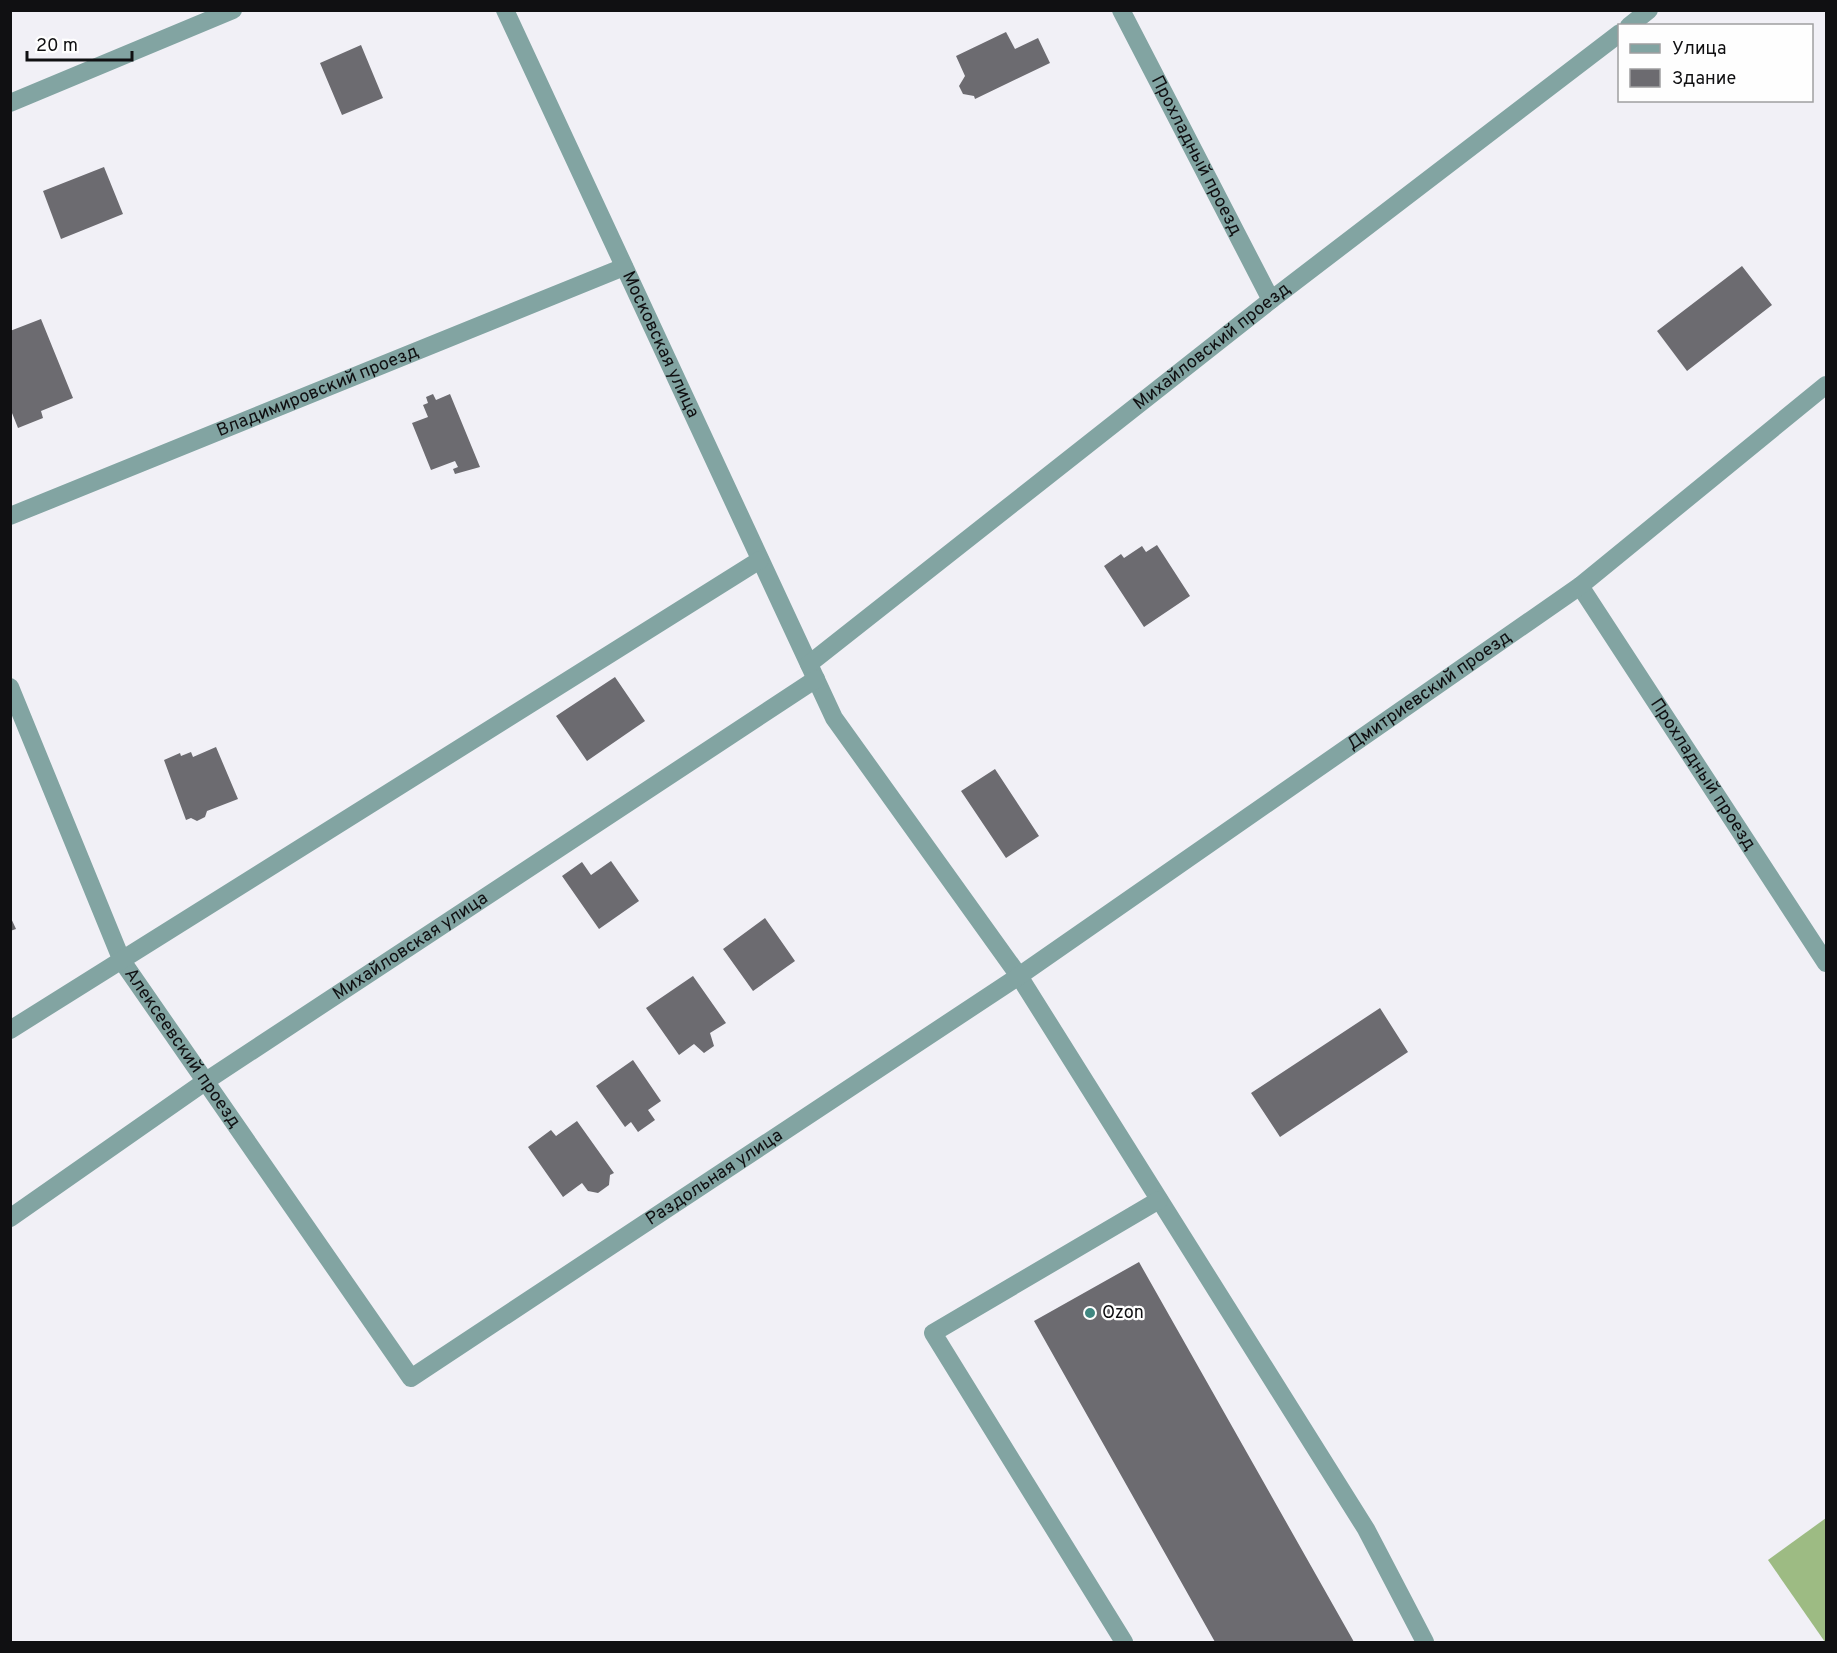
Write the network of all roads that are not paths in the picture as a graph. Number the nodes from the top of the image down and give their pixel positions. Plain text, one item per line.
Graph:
1 (233, 10) edge
2 (505, 10) edge
3 (1121, 10) edge
4 (1649, 10) edge
5 (1632, 24) edge
6 (1618, 35) edge
7 (10, 103) edge
8 (624, 267) junction
9 (1271, 300) junction
10 (1827, 385) edge
11 (10, 516) edge
12 (760, 560) junction
13 (1580, 586) junction
14 (812, 671) junction
15 (10, 687) edge
16 (122, 961) junction
17 (1827, 963) edge
18 (1019, 976) junction
19 (10, 1030) edge
20 (206, 1081) junction
21 (1159, 1200) junction
22 (10, 1218) edge
23 (411, 1378) joint
24 (1124, 1642) edge
25 (1425, 1642) edge

1 - 7 street
2 - 8 street, Московская улица
3 - 9 street, Прохладный проезд
4 - 5 street
6 - 9 street, Михайловский проезд
8 - 11 street, Владимировский проезд
8 - 12 street, Московская улица
9 - 14 street, Михайловский проезд
10 - 13 street, Дмитриевский проезд
12 - 14 street, Московская улица
12 - 16 street
13 - 17 street, Прохладный проезд
13 - 18 street, Дмитриевский проезд
14 - 18 street, Московская улица
14 - 20 street, Михайловская улица
15 - 16 street, Алексеевский проезд
16 - 19 street
16 - 20 street, Алексеевский проезд
18 - 21 street, Московская улица
18 - 23 street, Раздольная улица
20 - 22 street, Михайловская улица
20 - 23 street, Алексеевский проезд
21 - 24 street
21 - 25 street, Московская улица

